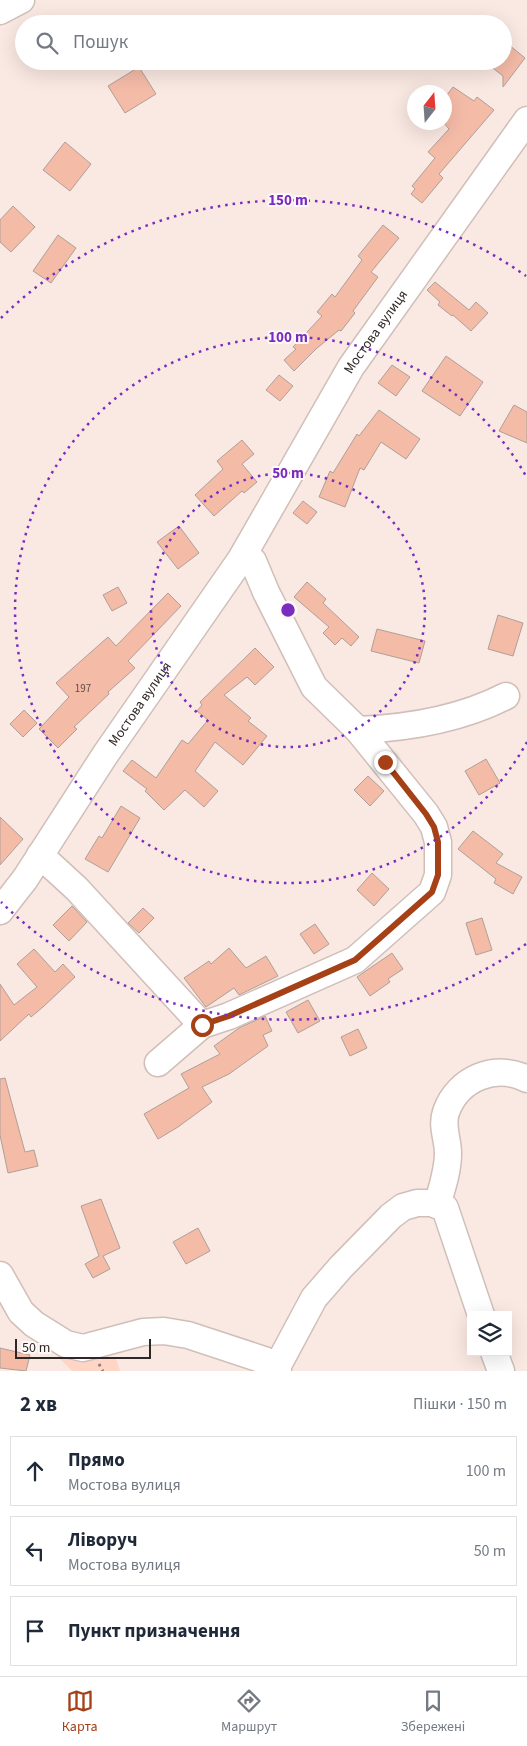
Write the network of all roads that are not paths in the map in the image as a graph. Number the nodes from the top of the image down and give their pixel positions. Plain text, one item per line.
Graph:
1 (21, 0) edge
2 (0, 11) edge
3 (527, 120) edge
4 (244, 554) junction
5 (506, 696) dead end
6 (358, 730) junction
7 (40, 855) junction
8 (0, 911) edge
9 (202, 1025) junction
10 (158, 1063) dead end
11 (527, 1079) edge
12 (437, 1205) junction
13 (0, 1274) edge
14 (480, 1311) edge
15 (495, 1356) edge
16 (277, 1370) edge
17 (501, 1371) edge

1 - 2 street
3 - 4 street, Мостова вулиця
4 - 6 street
4 - 7 street, Мостова вулиця
5 - 6 street
6 - 9 street
7 - 8 street, Мостова вулиця
7 - 9 street
9 - 10 street
11 - 12 street
12 - 14 street
12 - 16 street
13 - 16 street
15 - 17 street

